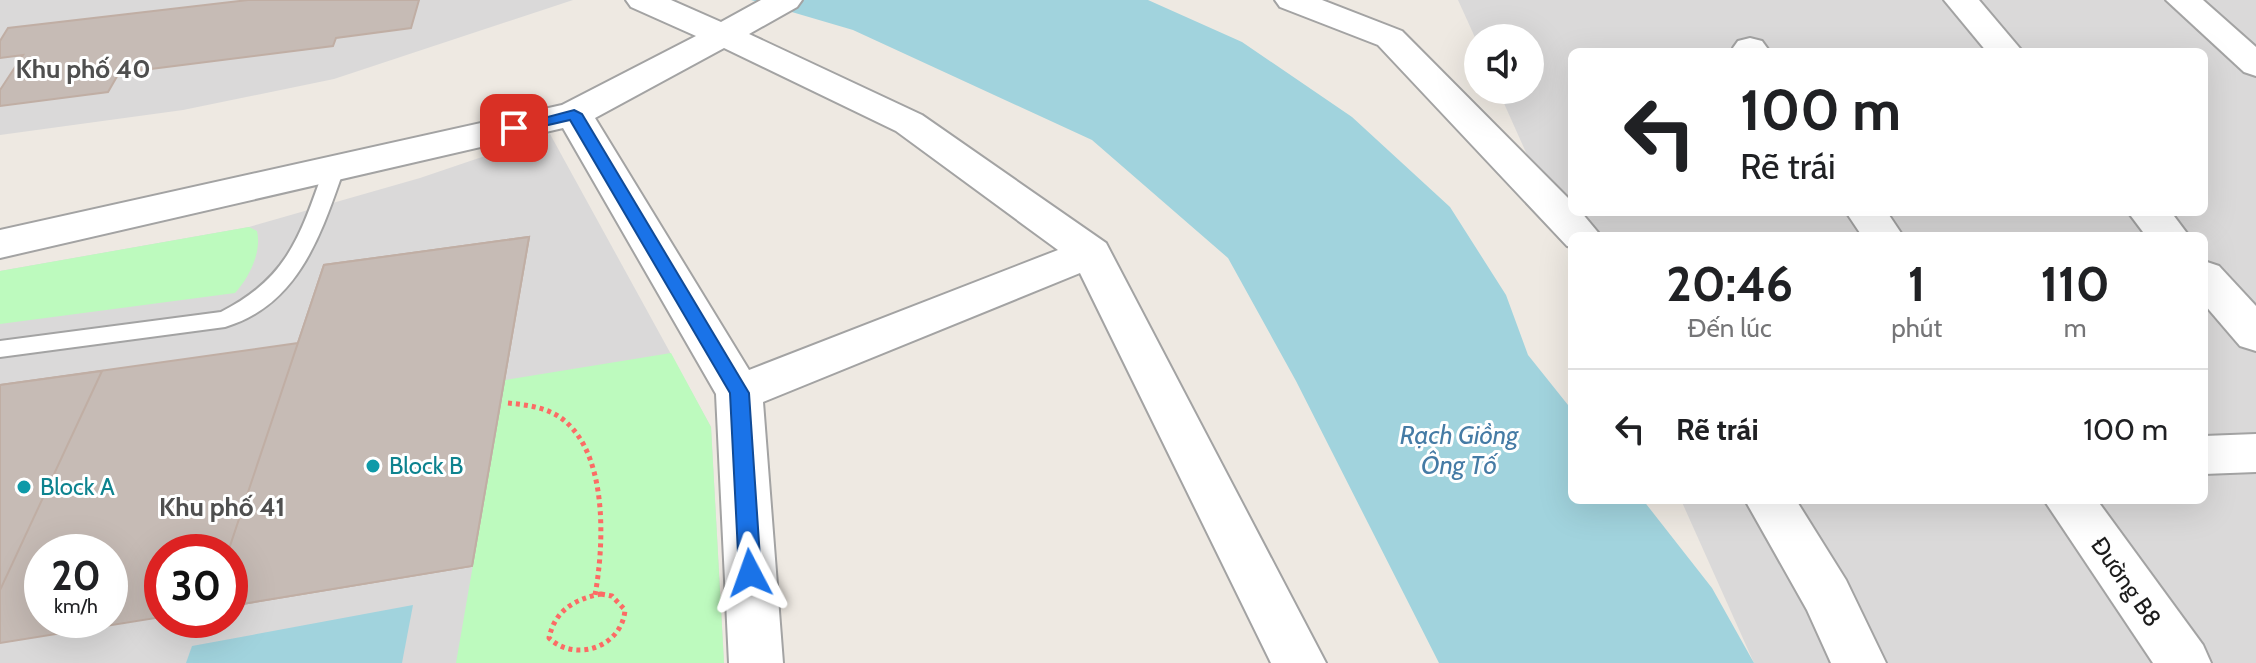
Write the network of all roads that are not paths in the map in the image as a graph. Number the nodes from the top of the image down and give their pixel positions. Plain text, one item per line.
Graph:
1 (643, 0) edge
2 (785, 0) edge
3 (1292, 0) edge
4 (1961, 0) edge
5 (2183, 0) edge
6 (723, 35) junction
7 (2003, 48) edge
8 (2256, 65) edge
9 (574, 114) junction
10 (334, 169) junction
11 (2152, 216) edge
12 (1577, 232) edge
13 (2166, 232) edge
14 (0, 244) edge
15 (1091, 253) junction
16 (2208, 281) edge
17 (2256, 335) edge
18 (0, 349) edge
19 (739, 393) junction
20 (2256, 453) edge
21 (2208, 455) edge
22 (1772, 504) edge
23 (2072, 504) edge
24 (756, 663) edge
25 (1299, 663) edge
26 (1859, 663) edge
27 (2184, 663) edge

1 - 6 street
2 - 6 street
3 - 12 street
4 - 7 street
5 - 8 street
6 - 9 street
6 - 15 street
9 - 10 street
9 - 19 street
10 - 14 street
10 - 18 lane
11 - 13 street
15 - 19 street
15 - 25 street
16 - 17 street
19 - 24 street
20 - 21 street
22 - 26 street
23 - 27 street, Đường B8

